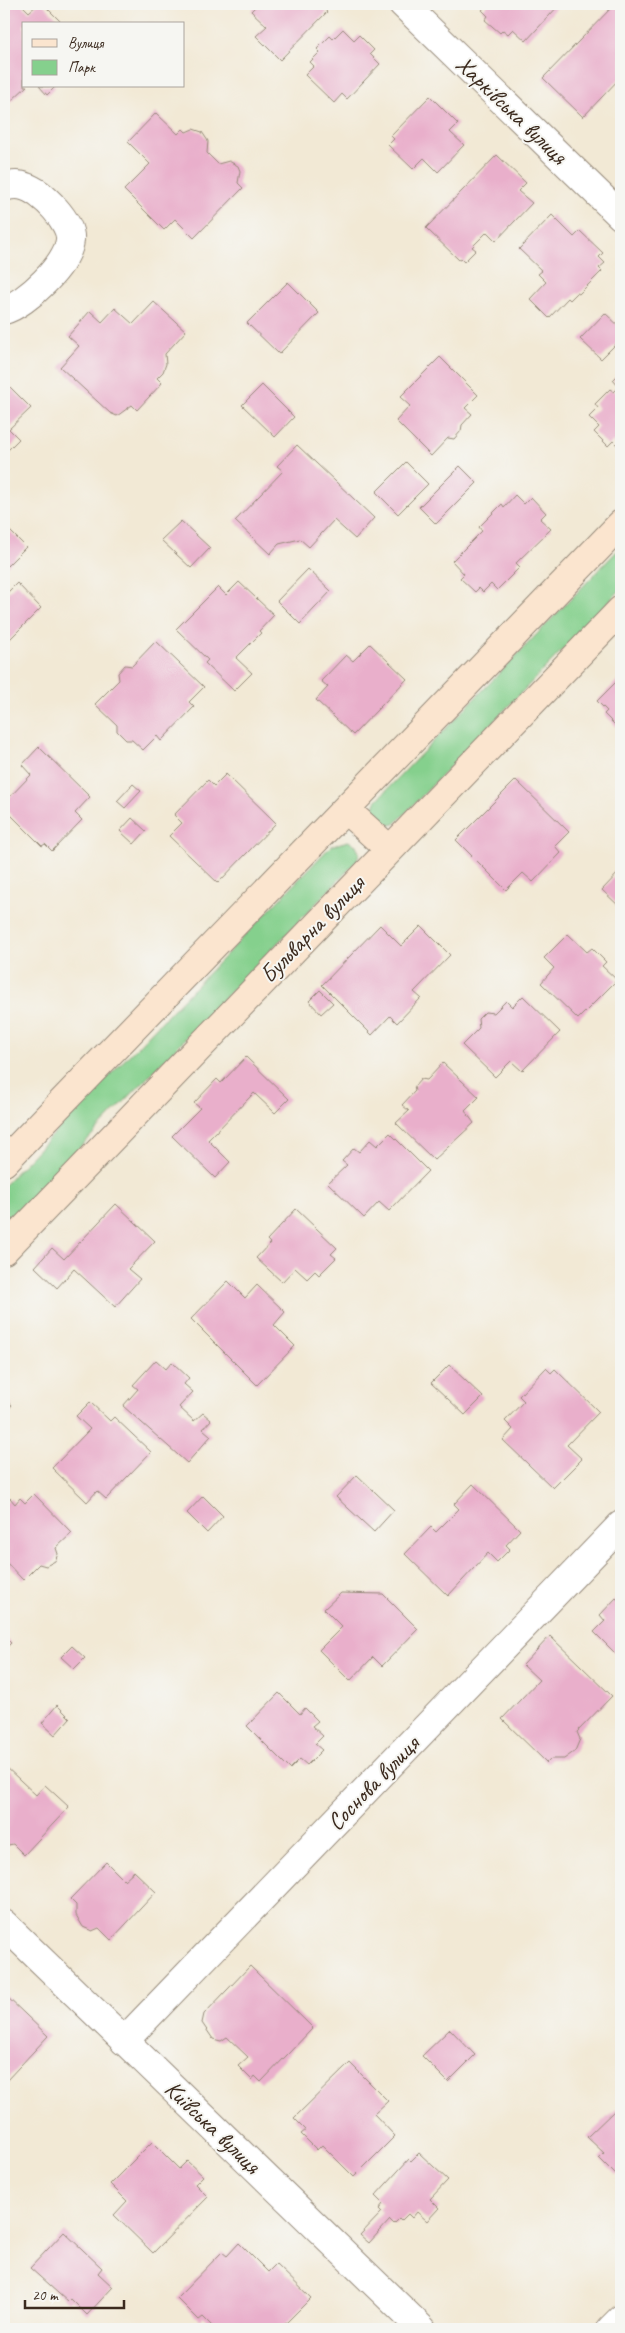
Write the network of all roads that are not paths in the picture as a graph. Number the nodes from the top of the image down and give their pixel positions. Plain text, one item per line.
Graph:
1 (403, 4) edge
2 (4, 187) edge
3 (621, 216) edge
4 (4, 310) edge
5 (621, 524) edge
6 (621, 610) edge
7 (346, 810) junction
8 (389, 849) junction
9 (4, 1162) edge
10 (4, 1250) edge
11 (621, 1525) edge
12 (4, 1924) edge
13 (124, 2041) junction
14 (621, 2319) edge
15 (422, 2329) edge
16 (611, 2329) edge

1 - 3 street, Харківська вулиця
2 - 4 street
5 - 7 street
6 - 8 street, Бульварна вулиця
7 - 8 street
7 - 9 street
8 - 10 street, Бульварна вулиця
11 - 13 street, Соснова вулиця
12 - 13 street, Київська вулиця
13 - 15 street, Київська вулиця
14 - 16 street

